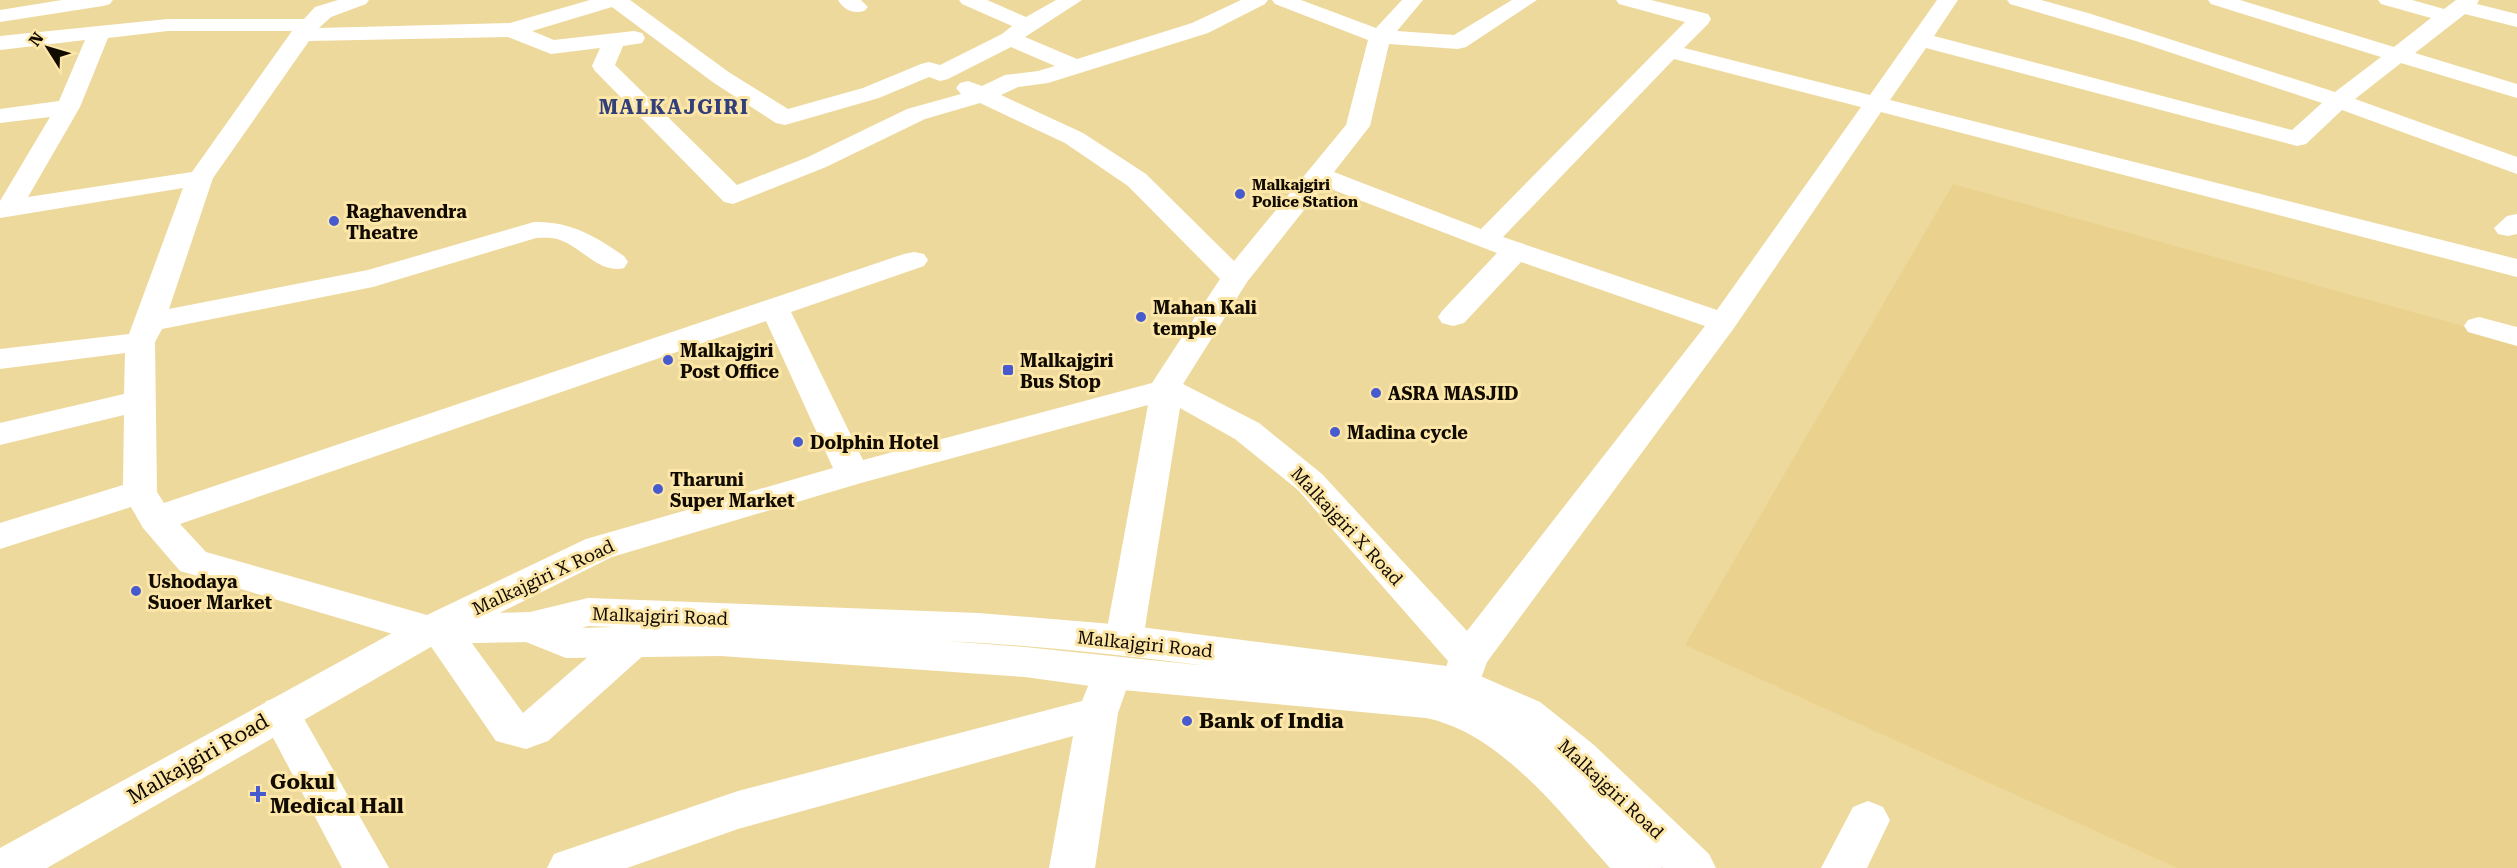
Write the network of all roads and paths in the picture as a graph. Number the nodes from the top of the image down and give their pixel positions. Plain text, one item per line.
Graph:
1 (103, 0) edge
2 (359, 0) edge
3 (615, 0) edge
4 (969, 0) edge
5 (1072, 0) edge
6 (1258, 0) edge
7 (1282, 0) edge
8 (1413, 0) edge
9 (1527, 0) edge
10 (1626, 0) edge
11 (1948, 0) edge
12 (2017, 0) edge
13 (2218, 0) edge
14 (2388, 0) edge
15 (2460, 8) edge
16 (0, 16) edge
17 (2517, 21) edge
18 (306, 30) junction
19 (511, 30) junction
20 (1018, 32) junction
21 (99, 33) junction
22 (662, 35) junction
23 (1380, 37) junction
24 (1918, 39) junction
25 (615, 40) junction
26 (4, 48) edge
27 (1670, 51) junction
28 (2400, 55) junction
29 (1074, 66) junction
30 (940, 74) junction
31 (2517, 91) edge
32 (871, 93) junction
33 (982, 95) junction
34 (2339, 100) junction
35 (1876, 106) junction
36 (68, 107) junction
37 (916, 114) junction
38 (0, 116) edge
39 (2517, 166) edge
40 (1317, 174) junction
41 (200, 178) junction
42 (5, 209) edge
43 (1485, 240) junction
44 (1516, 250) junction
45 (914, 260) dead end
46 (614, 262) dead end
47 (2517, 268) edge
48 (1235, 278) junction
49 (774, 307) junction
50 (1453, 317) dead end
51 (1723, 322) junction
52 (2479, 326) dead end
53 (145, 332) junction
54 (2517, 337) edge
55 (0, 359) edge
56 (1168, 389) junction
57 (140, 401) junction
58 (0, 434) edge
59 (853, 474) junction
60 (148, 505) junction
61 (0, 536) edge
62 (530, 627) junction
63 (435, 630) junction
64 (632, 642) junction
65 (1118, 657) junction
66 (1462, 684) junction
67 (280, 713) junction
68 (1098, 713) junction
69 (1868, 820) dead end
70 (6, 868) edge
71 (366, 868) edge
72 (570, 868) edge
73 (1072, 868) edge
74 (1639, 868) edge
75 (1693, 868) edge
76 (1844, 868) edge

1 - 16 street
2 - 18 street
3 - 19 street
3 - 22 street
4 - 20 street
5 - 20 street
6 - 29 street
7 - 23 street
8 - 23 street
9 - 23 street
10 - 27 street
11 - 24 street
12 - 34 street
13 - 28 street
14 - 15 street
15 - 17 street
15 - 28 street
18 - 19 street
18 - 21 street
18 - 41 street
19 - 25 street
20 - 29 street
20 - 30 street
21 - 26 street
21 - 36 street
22 - 25 street
22 - 32 street
23 - 40 street
24 - 34 street
24 - 35 street
25 - 37 street
27 - 35 street
27 - 43 street
28 - 31 street
28 - 34 street
29 - 33 street
30 - 32 street
30 - 33 street
32 - 37 street
33 - 37 street
33 - 48 street
34 - 39 street
35 - 47 street
35 - 51 street
36 - 38 street
36 - 42 street
40 - 43 street
40 - 48 street
41 - 42 street
41 - 53 street
43 - 44 street
44 - 50 street
44 - 51 street
45 - 49 street
46 - 53 street
48 - 56 street
49 - 59 street
49 - 60 street
51 - 66 street
52 - 54 street
53 - 55 street
53 - 57 street
56 - 59 street, Malkajgiri X Road
56 - 65 street
56 - 66 street, Malkajgiri X Road
57 - 58 street
57 - 60 street
59 - 63 street, Malkajgiri X Road
60 - 61 street
60 - 63 street
62 - 63 street, Malkajgiri Road
62 - 64 street, Malkajgiri Road
62 - 65 street, Malkajgiri Road
63 - 64 street
63 - 67 street, Malkajgiri Road
64 - 65 street, Malkajgiri Road
65 - 66 street, Malkajgiri Road
65 - 68 street
66 - 74 street, Malkajgiri Road
66 - 75 street, Malkajgiri Road
67 - 70 street, Malkajgiri Road
67 - 71 street
68 - 72 street
68 - 73 street
69 - 76 street

